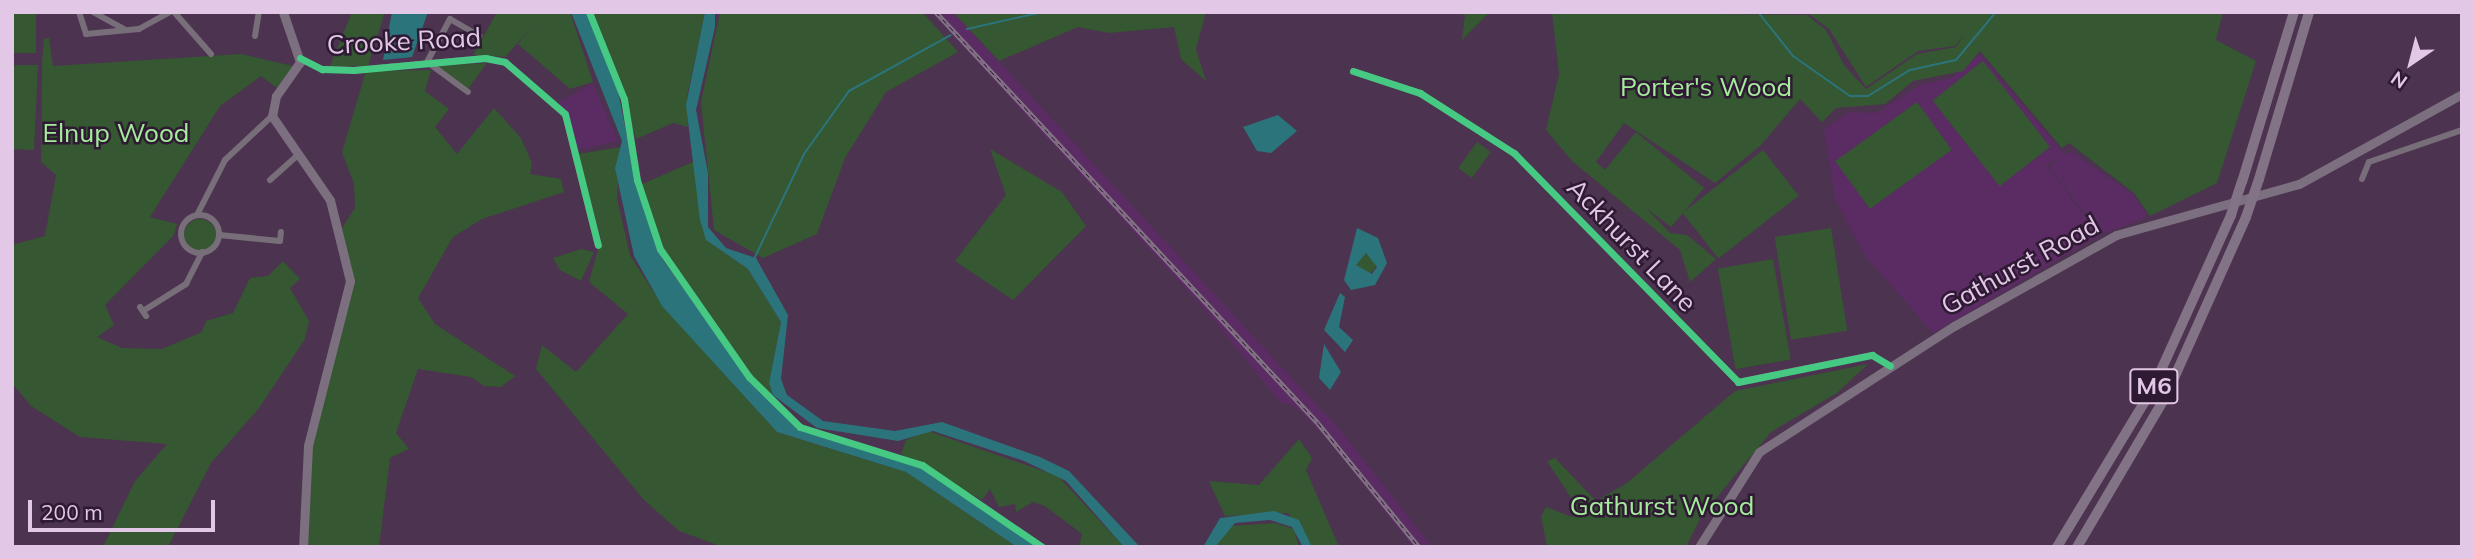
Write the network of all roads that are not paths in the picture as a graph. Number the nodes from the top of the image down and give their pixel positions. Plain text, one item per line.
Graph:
1 (79, 12) edge
2 (93, 12) edge
3 (172, 12) edge
4 (259, 12) edge
5 (282, 12) edge
6 (2294, 12) edge
7 (2309, 12) edge
8 (126, 30) junction
9 (255, 36) dead end
10 (480, 36) dead end
11 (211, 54) dead end
12 (300, 58) junction
13 (428, 64) junction
14 (1353, 71) dead end
15 (468, 92) dead end
16 (2462, 94) edge
17 (272, 116) junction
18 (2462, 130) edge
19 (299, 154) junction
20 (2362, 179) dead end
21 (270, 180) dead end
22 (197, 215) junction
23 (281, 232) dead end
24 (219, 235) junction
25 (598, 245) dead end
26 (202, 252) junction
27 (143, 311) dead end
28 (1890, 366) junction
29 (303, 547) edge
30 (1699, 547) edge
31 (2057, 547) edge
32 (2077, 547) edge

1 - 8 street
2 - 8 street
3 - 8 street
3 - 11 street
4 - 9 street
5 - 12 main road
6 - 31 highway, M6, bridge
7 - 32 highway, M6, bridge
10 - 13 street
12 - 13 street, Crooke Road
12 - 17 main road
13 - 15 street
13 - 25 street, Crooke Road
14 - 28 street, Ackhurst Lane
16 - 28 main road, Gathurst Road
17 - 19 main road
17 - 22 street
18 - 20 street
19 - 21 street
19 - 29 main road
22 - 24 street
22 - 26 street
23 - 24 street
24 - 26 street
26 - 27 street
28 - 30 main road, Gathurst Road

